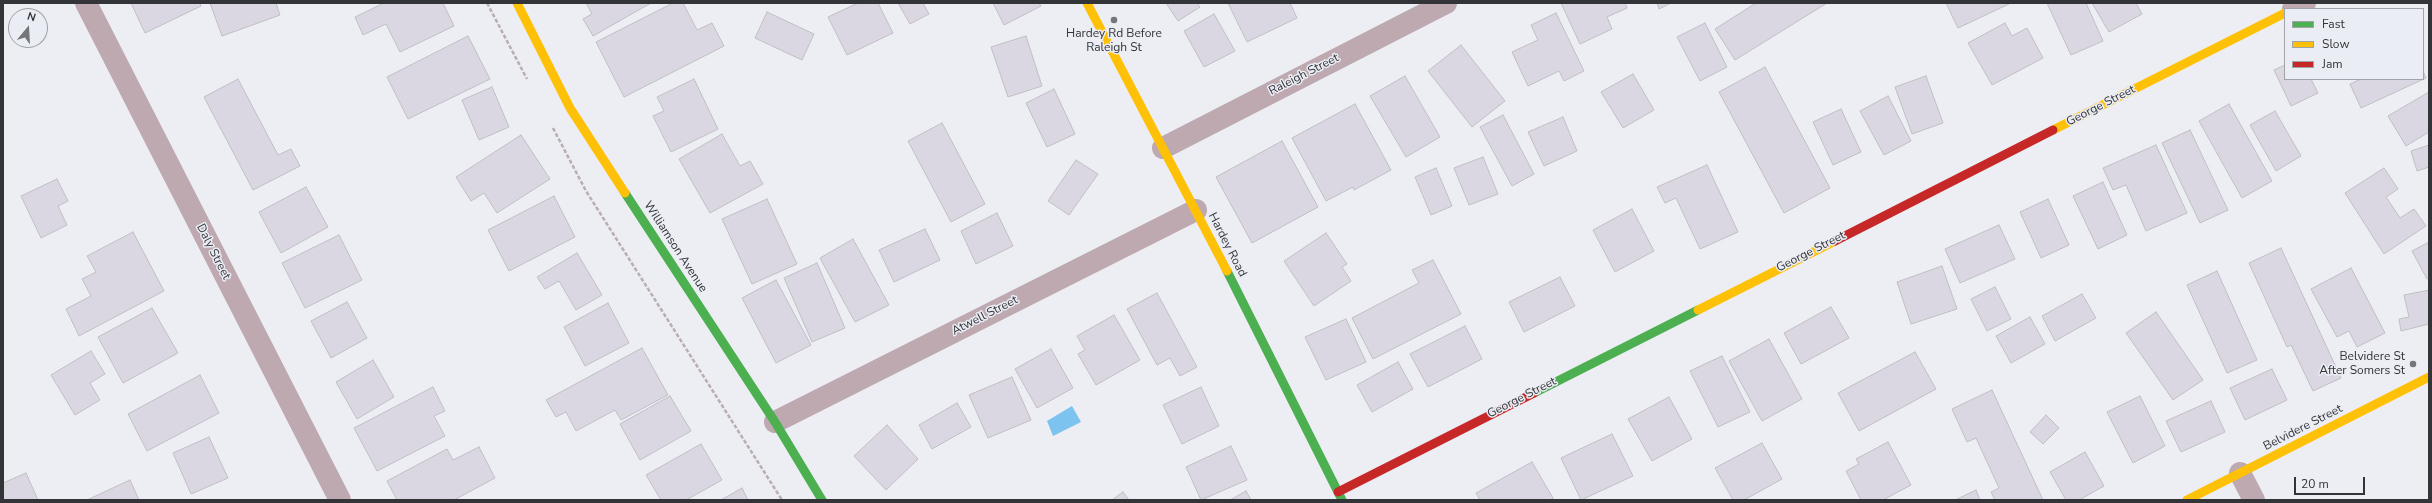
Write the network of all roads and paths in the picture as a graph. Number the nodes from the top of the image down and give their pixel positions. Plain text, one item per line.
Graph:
1 (86, 3) edge
2 (487, 3) edge
3 (517, 3) edge
4 (1087, 3) edge
5 (1446, 3) edge
6 (2305, 3) edge
7 (2295, 8) edge
8 (2284, 14) edge
9 (531, 86) dead end
10 (550, 121) dead end
11 (1163, 148) junction
12 (1196, 210) junction
13 (2429, 377) edge
14 (774, 422) junction
15 (2240, 473) junction
16 (1340, 496) edge
17 (340, 500) edge
18 (782, 500) edge
19 (822, 500) edge
20 (2187, 500) edge
21 (2254, 500) edge

1 - 17 street, Daly Street
2 - 9 path
3 - 14 street, Williamson Avenue
4 - 11 street, Hardey Road
5 - 11 street, Raleigh Street
6 - 7 street
8 - 16 street, George Street
10 - 18 path
11 - 12 street, Hardey Road
12 - 14 street, Atwell Street
12 - 16 street, Hardey Road
13 - 15 street, Belvidere Street
14 - 19 street, Williamson Avenue
15 - 20 street, Belvidere Street
15 - 21 street

